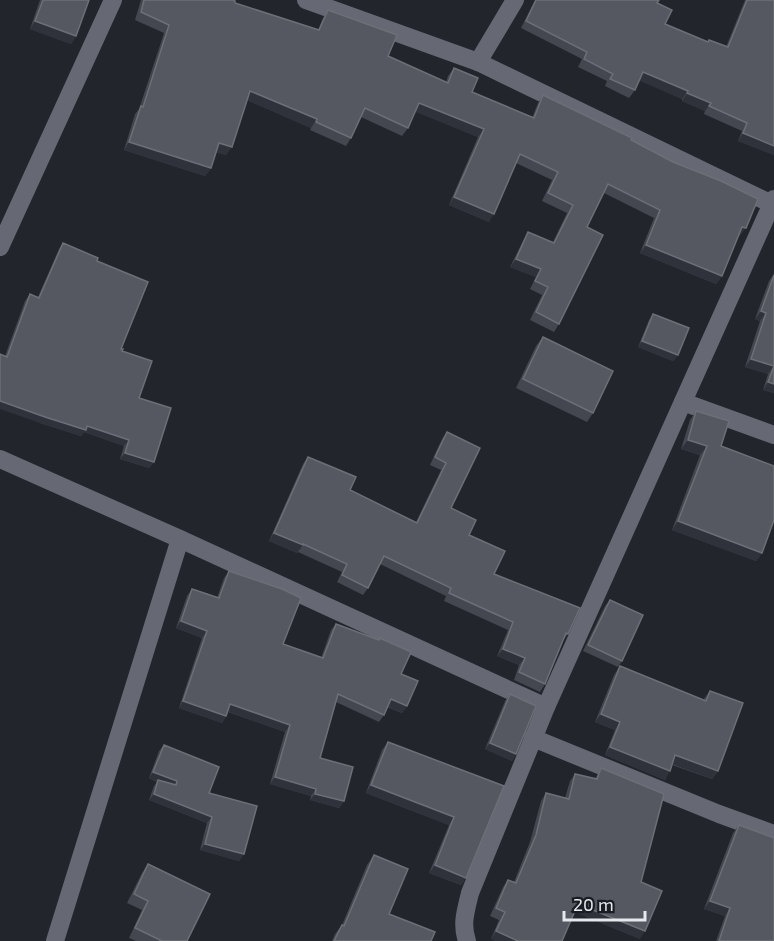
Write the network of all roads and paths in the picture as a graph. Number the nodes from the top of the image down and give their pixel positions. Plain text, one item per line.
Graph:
1 (113, 0) edge
2 (306, 0) edge
3 (515, 0) edge
4 (478, 62) junction
5 (773, 202) edge
6 (0, 247) edge
7 (683, 402) junction
8 (774, 435) edge
9 (0, 459) edge
10 (180, 539) junction
11 (546, 707) junction
12 (533, 738) junction
13 (774, 834) edge
14 (55, 941) edge
15 (467, 941) edge

1 - 6 street
2 - 4 street
3 - 4 street
4 - 5 street
5 - 7 street
7 - 8 street
7 - 11 street
9 - 10 street
10 - 11 street
10 - 14 street
11 - 12 street
12 - 13 street
12 - 15 street

